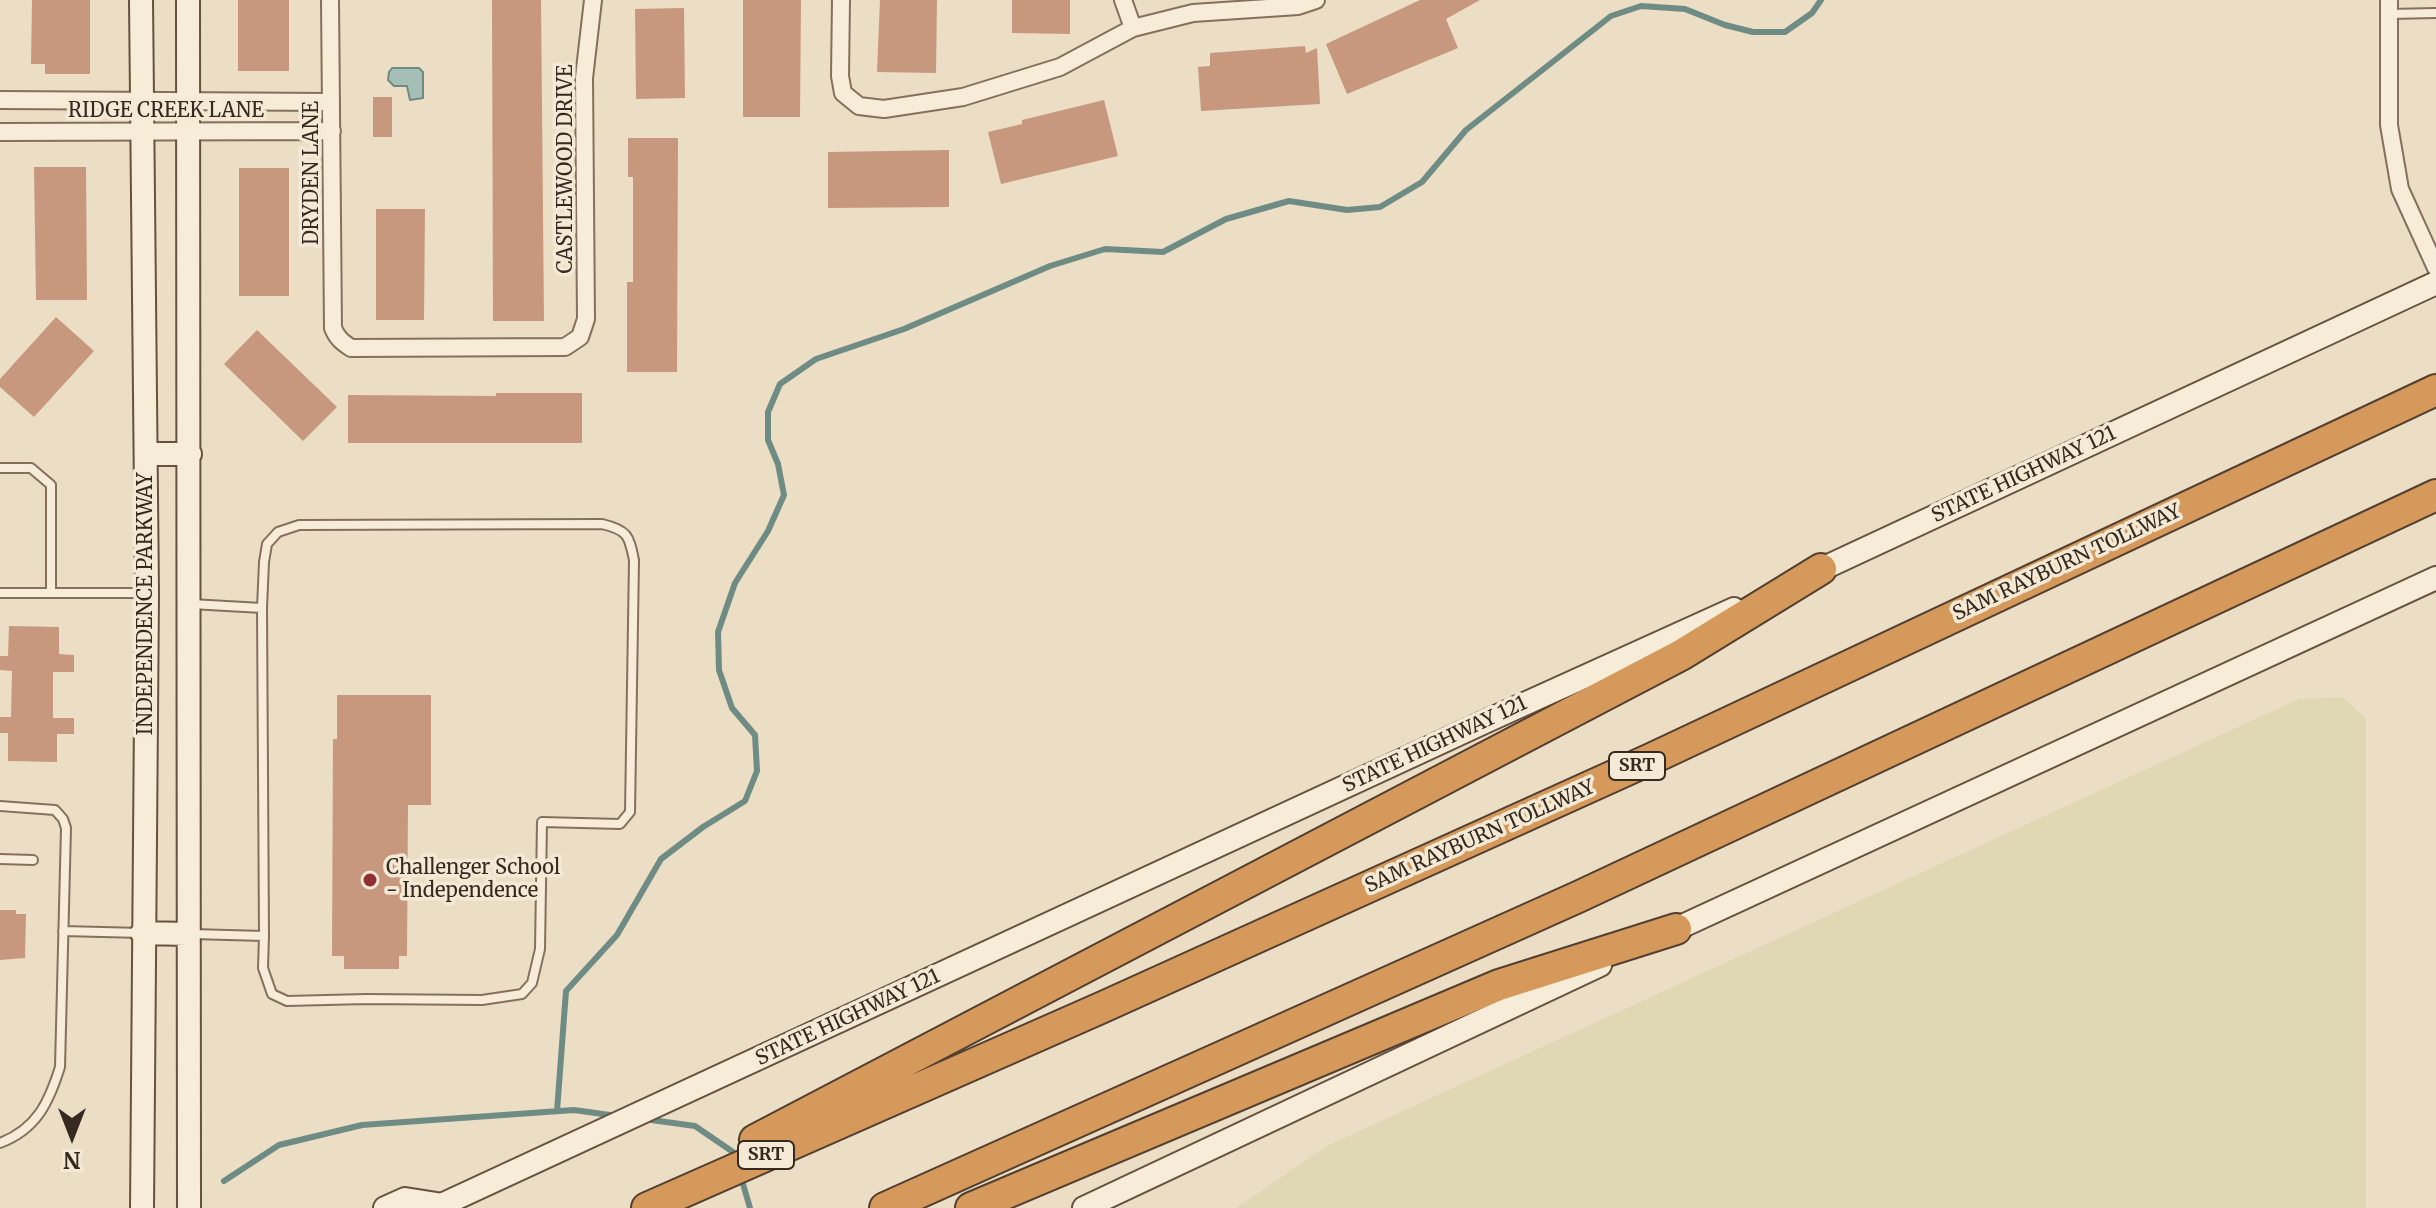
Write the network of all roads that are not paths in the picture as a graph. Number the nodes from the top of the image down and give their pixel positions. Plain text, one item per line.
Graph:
1 (141, 0) edge
2 (188, 0) edge
3 (330, 0) edge
4 (593, 0) edge
5 (841, 0) edge
6 (1123, 0) edge
7 (1316, 0) edge
8 (2389, 7) edge
9 (2436, 13) edge
10 (1133, 28) junction
11 (0, 100) edge
12 (141, 101) junction
13 (189, 101) junction
14 (331, 102) junction
15 (142, 131) junction
16 (189, 131) junction
17 (332, 131) junction
18 (0, 132) edge
19 (2436, 268) edge
20 (2436, 283) edge
21 (342, 342) joint
22 (2436, 390) edge
23 (146, 454) junction
24 (190, 454) junction
25 (0, 468) edge
26 (2436, 495) edge
27 (1821, 569) junction
28 (2436, 578) edge
29 (0, 593) edge
30 (51, 593) junction
31 (147, 593) junction
32 (189, 604) junction
33 (262, 608) junction
34 (0, 806) edge
35 (0, 859) edge
36 (33, 860) dead end
37 (1676, 929) junction
38 (63, 931) junction
39 (142, 933) junction
40 (187, 934) junction
41 (264, 936) junction
42 (828, 1114) junction
43 (0, 1143) edge
44 (440, 1207) edge
45 (142, 1208) edge
46 (189, 1208) edge
47 (385, 1208) edge
48 (647, 1208) edge
49 (885, 1208) edge
50 (971, 1208) edge
51 (1084, 1208) edge

1 - 12 main road, INDEPENDENCE PARKWAY
2 - 13 main road
3 - 14 street, DRYDEN LANE
4 - 21 street, CASTLEWOOD DRIVE
5 - 10 street
6 - 10 street
7 - 10 street
8 - 9 lane
8 - 19 street
11 - 12 street, RIDGE CREEK LANE
12 - 13 street, RIDGE CREEK LANE
12 - 15 main road, INDEPENDENCE PARKWAY
13 - 14 street, RIDGE CREEK LANE
13 - 16 main road
14 - 17 street, DRYDEN LANE
15 - 16 street, RIDGE CREEK LANE
15 - 18 street, RIDGE CREEK LANE
15 - 23 main road, INDEPENDENCE PARKWAY
16 - 17 street, RIDGE CREEK LANE
16 - 24 main road
17 - 21 street, DRYDEN LANE
20 - 27 main road, STATE HIGHWAY 121
22 - 42 highway, SAM RAYBURN TOLLWAY / SRT
23 - 24 main road
23 - 31 main road, INDEPENDENCE PARKWAY
24 - 32 main road
25 - 30 lane
26 - 49 highway
27 - 42 highway
27 - 44 main road, STATE HIGHWAY 121
28 - 37 main road
29 - 30 lane
30 - 31 lane
31 - 39 main road, INDEPENDENCE PARKWAY
32 - 33 lane
32 - 40 main road
33 - 41 lane
33 - 41 lane
34 - 38 lane
35 - 36 lane
37 - 50 highway
37 - 51 main road
38 - 39 lane
38 - 43 lane
39 - 40 main road
39 - 45 main road, INDEPENDENCE PARKWAY
40 - 41 lane
40 - 46 main road
42 - 48 highway
44 - 47 main road

